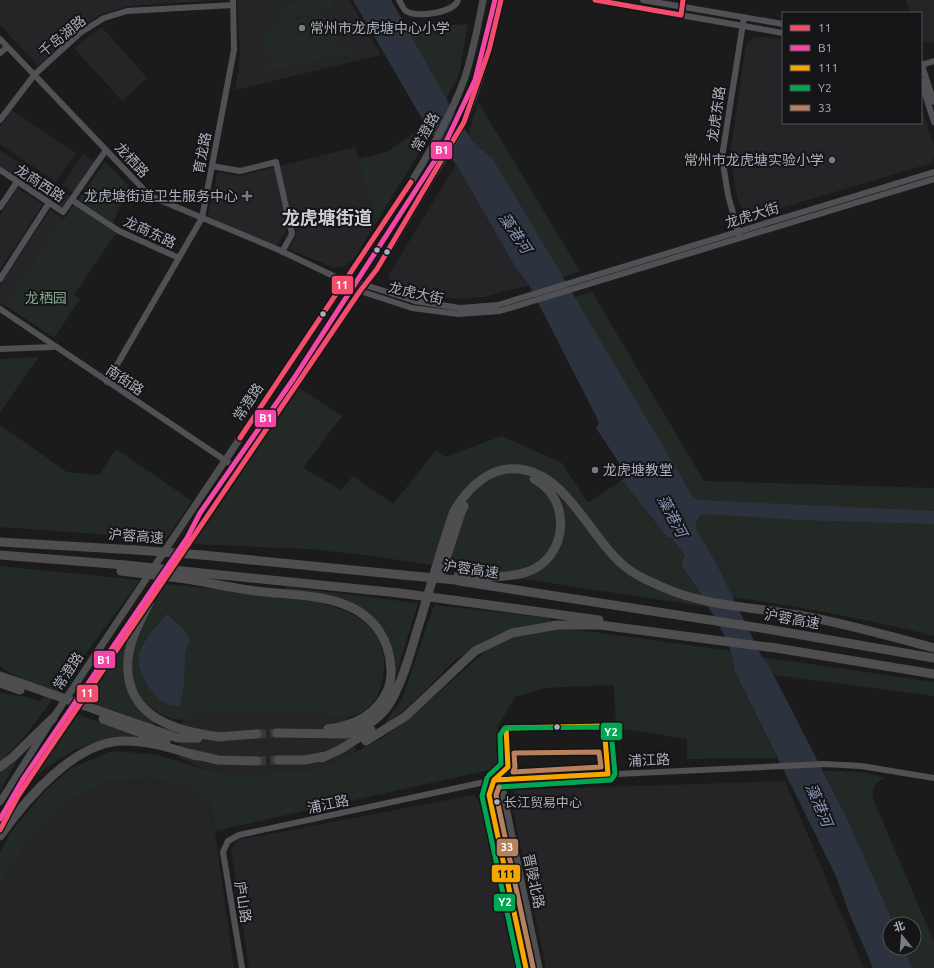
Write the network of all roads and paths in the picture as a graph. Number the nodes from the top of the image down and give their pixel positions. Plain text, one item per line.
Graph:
1 (399, 0) edge
2 (458, 0) edge
3 (484, 0) edge
4 (500, 0) edge
5 (595, 0) edge
6 (643, 0) edge
7 (233, 2) edge
8 (744, 17) junction
9 (782, 24) edge
10 (742, 25) junction
11 (782, 33) edge
12 (0, 39) edge
13 (7, 46) junction
14 (0, 52) edge
15 (934, 61) edge
16 (922, 64) edge
17 (922, 67) edge
18 (35, 74) junction
19 (922, 84) edge
20 (934, 102) edge
21 (0, 120) edge
22 (934, 122) edge
23 (106, 150) junction
24 (212, 166) junction
25 (0, 170) edge
26 (934, 172) edge
27 (934, 179) edge
28 (16, 182) junction
29 (72, 200) junction
30 (49, 203) junction
31 (0, 207) edge
32 (202, 218) junction
33 (740, 235) junction
34 (282, 252) junction
35 (179, 258) junction
36 (0, 279) edge
37 (344, 281) junction
38 (365, 285) junction
39 (578, 285) junction
40 (360, 291) junction
41 (0, 309) edge
42 (53, 346) junction
43 (0, 349) edge
44 (107, 382) junction
45 (224, 461) junction
46 (238, 469) junction
47 (0, 542) edge
48 (0, 555) edge
49 (190, 575) junction
50 (457, 578) junction
51 (150, 601) junction
52 (710, 639) junction
53 (934, 648) edge
54 (934, 658) edge
55 (0, 670) edge
56 (934, 674) edge
57 (0, 676) edge
58 (18, 683) junction
59 (0, 684) edge
60 (0, 690) edge
61 (28, 693) junction
62 (41, 694) junction
63 (106, 717) junction
64 (53, 718) junction
65 (276, 733) tunnel mouth
66 (297, 733) junction
67 (257, 734) tunnel mouth
68 (222, 737) junction
69 (197, 756) junction
70 (322, 758) junction
71 (257, 760) tunnel mouth
72 (278, 760) tunnel mouth
73 (0, 767) edge
74 (934, 778) edge
75 (494, 780) junction
76 (0, 802) edge
77 (0, 830) edge
78 (0, 836) edge
79 (228, 841) joint
80 (242, 968) edge
81 (526, 968) edge
82 (539, 968) edge

1 - 2 street
3 - 37 main road, 常澄路
4 - 38 main road, 常澄路
5 - 10 street
6 - 8 street
7 - 18 street, 千岛湖路
7 - 24 street, 育龙路
8 - 9 street
8 - 10 street, 龙虎东路
10 - 11 street
10 - 33 street, 龙虎东路
12 - 13 street, 龙栖路
13 - 14 street
13 - 18 street, 龙栖路
15 - 16 street
17 - 20 street
18 - 21 street, 千岛湖路
18 - 23 street, 龙栖路
19 - 22 street
23 - 29 street, 龙商西路
23 - 32 street, 龙栖路
24 - 32 street, 育龙路
24 - 34 street
25 - 28 street, 龙商西路
26 - 33 street, 龙虎大街
27 - 33 street, 龙虎大街
28 - 30 street, 龙商西路
28 - 31 street
29 - 30 street, 龙商西路
29 - 35 street, 龙商东路
30 - 36 street
32 - 34 street, 龙栖路
32 - 35 street, 育龙路
33 - 39 street, 龙虎大街
34 - 37 street, 龙栖路
35 - 44 street, 育龙路
37 - 38 street, 龙虎大街
37 - 40 street, 龙虎大街
37 - 45 main road, 常澄路
38 - 39 street, 龙虎大街
38 - 40 main road, 常澄路
39 - 40 street, 龙虎大街
40 - 46 main road, 常澄路
41 - 42 street, 南街路
42 - 43 street
42 - 44 street, 南街路
44 - 45 street, 南街路
45 - 46 street, 南街路
45 - 64 main road, 常澄路
46 - 51 main road, 常澄路
47 - 50 highway, 沪蓉高速, bridge
48 - 49 highway, bridge
49 - 52 highway, bridge
49 - 66 highway
50 - 54 highway, 沪蓉高速
50 - 70 highway
51 - 68 highway
51 - 77 main road, 常澄路
52 - 56 highway
52 - 70 highway
53 - 66 highway
55 - 58 highway
57 - 58 highway
58 - 62 highway
59 - 61 highway
60 - 61 highway
61 - 62 highway
62 - 63 highway
63 - 68 highway
63 - 69 highway
64 - 73 highway
64 - 76 main road, 常澄路
65 - 66 highway
67 - 68 highway
69 - 71 highway
69 - 78 highway
70 - 72 highway
74 - 75 street, 浦江路
75 - 79 street, 浦江路
75 - 81 main road, 晋陵北路
75 - 82 main road, 晋陵北路
79 - 80 street, 庐山路

